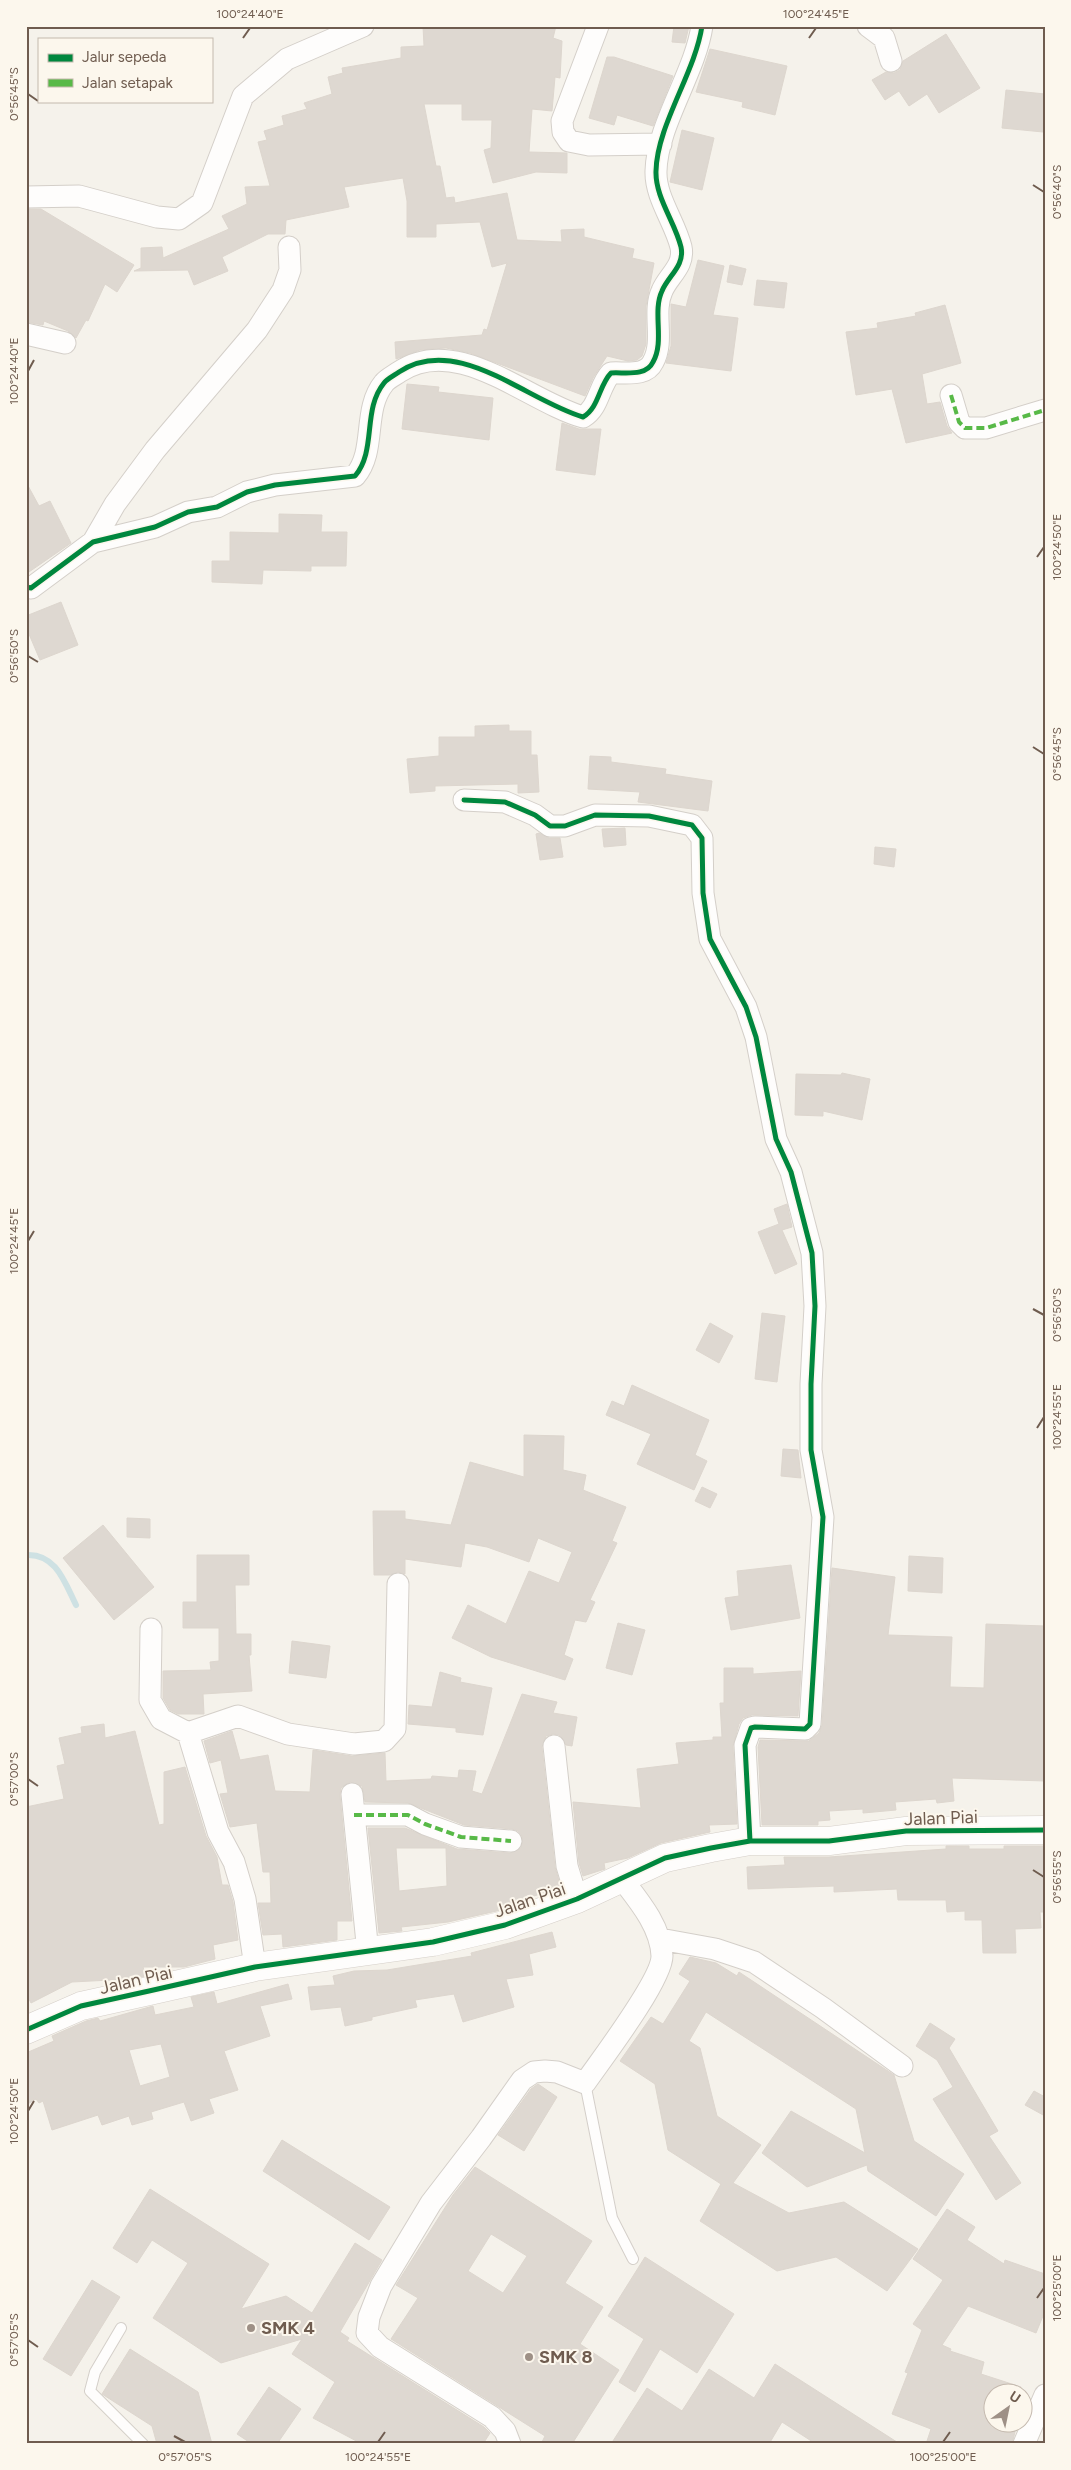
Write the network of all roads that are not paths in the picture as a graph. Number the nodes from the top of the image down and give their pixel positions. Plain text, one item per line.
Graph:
1 (363, 26) edge
2 (598, 26) edge
3 (702, 26) edge
4 (868, 26) edge
5 (891, 61) dead end
6 (661, 144) junction
7 (26, 197) edge
8 (289, 247) dead end
9 (26, 334) edge
10 (66, 343) dead end
11 (951, 395) dead end
12 (1045, 410) edge
13 (93, 542) junction
14 (26, 587) edge
15 (464, 800) dead end
16 (398, 1584) dead end
17 (151, 1629) dead end
18 (188, 1733) junction
19 (554, 1746) dead end
20 (352, 1794) dead end
21 (354, 1815) junction
22 (1045, 1830) edge
23 (511, 1841) dead end
24 (750, 1841) junction
25 (622, 1879) junction
26 (577, 1900) junction
27 (660, 1939) junction
28 (368, 1953) junction
29 (255, 1968) junction
30 (26, 2030) edge
31 (902, 2066) dead end
32 (585, 2083) junction
33 (633, 2259) dead end
34 (121, 2328) dead end
35 (1045, 2395) edge
36 (142, 2444) edge
37 (510, 2444) edge
38 (1024, 2444) edge

1 - 7 street
2 - 6 street
3 - 6 street
4 - 5 street
6 - 13 street
8 - 13 street
9 - 10 street
11 - 12 street
13 - 14 street
15 - 24 street
16 - 18 street
17 - 18 street
18 - 29 street
19 - 26 street
20 - 21 street
21 - 23 street
21 - 28 street
22 - 24 street, Jalan Piai
24 - 25 street, Jalan Piai
25 - 26 street, Jalan Piai
25 - 27 street
26 - 28 street, Jalan Piai
27 - 31 street
27 - 32 street
28 - 29 street, Jalan Piai
29 - 30 street, Jalan Piai
32 - 33 lane
32 - 37 street
34 - 36 lane
35 - 38 street

